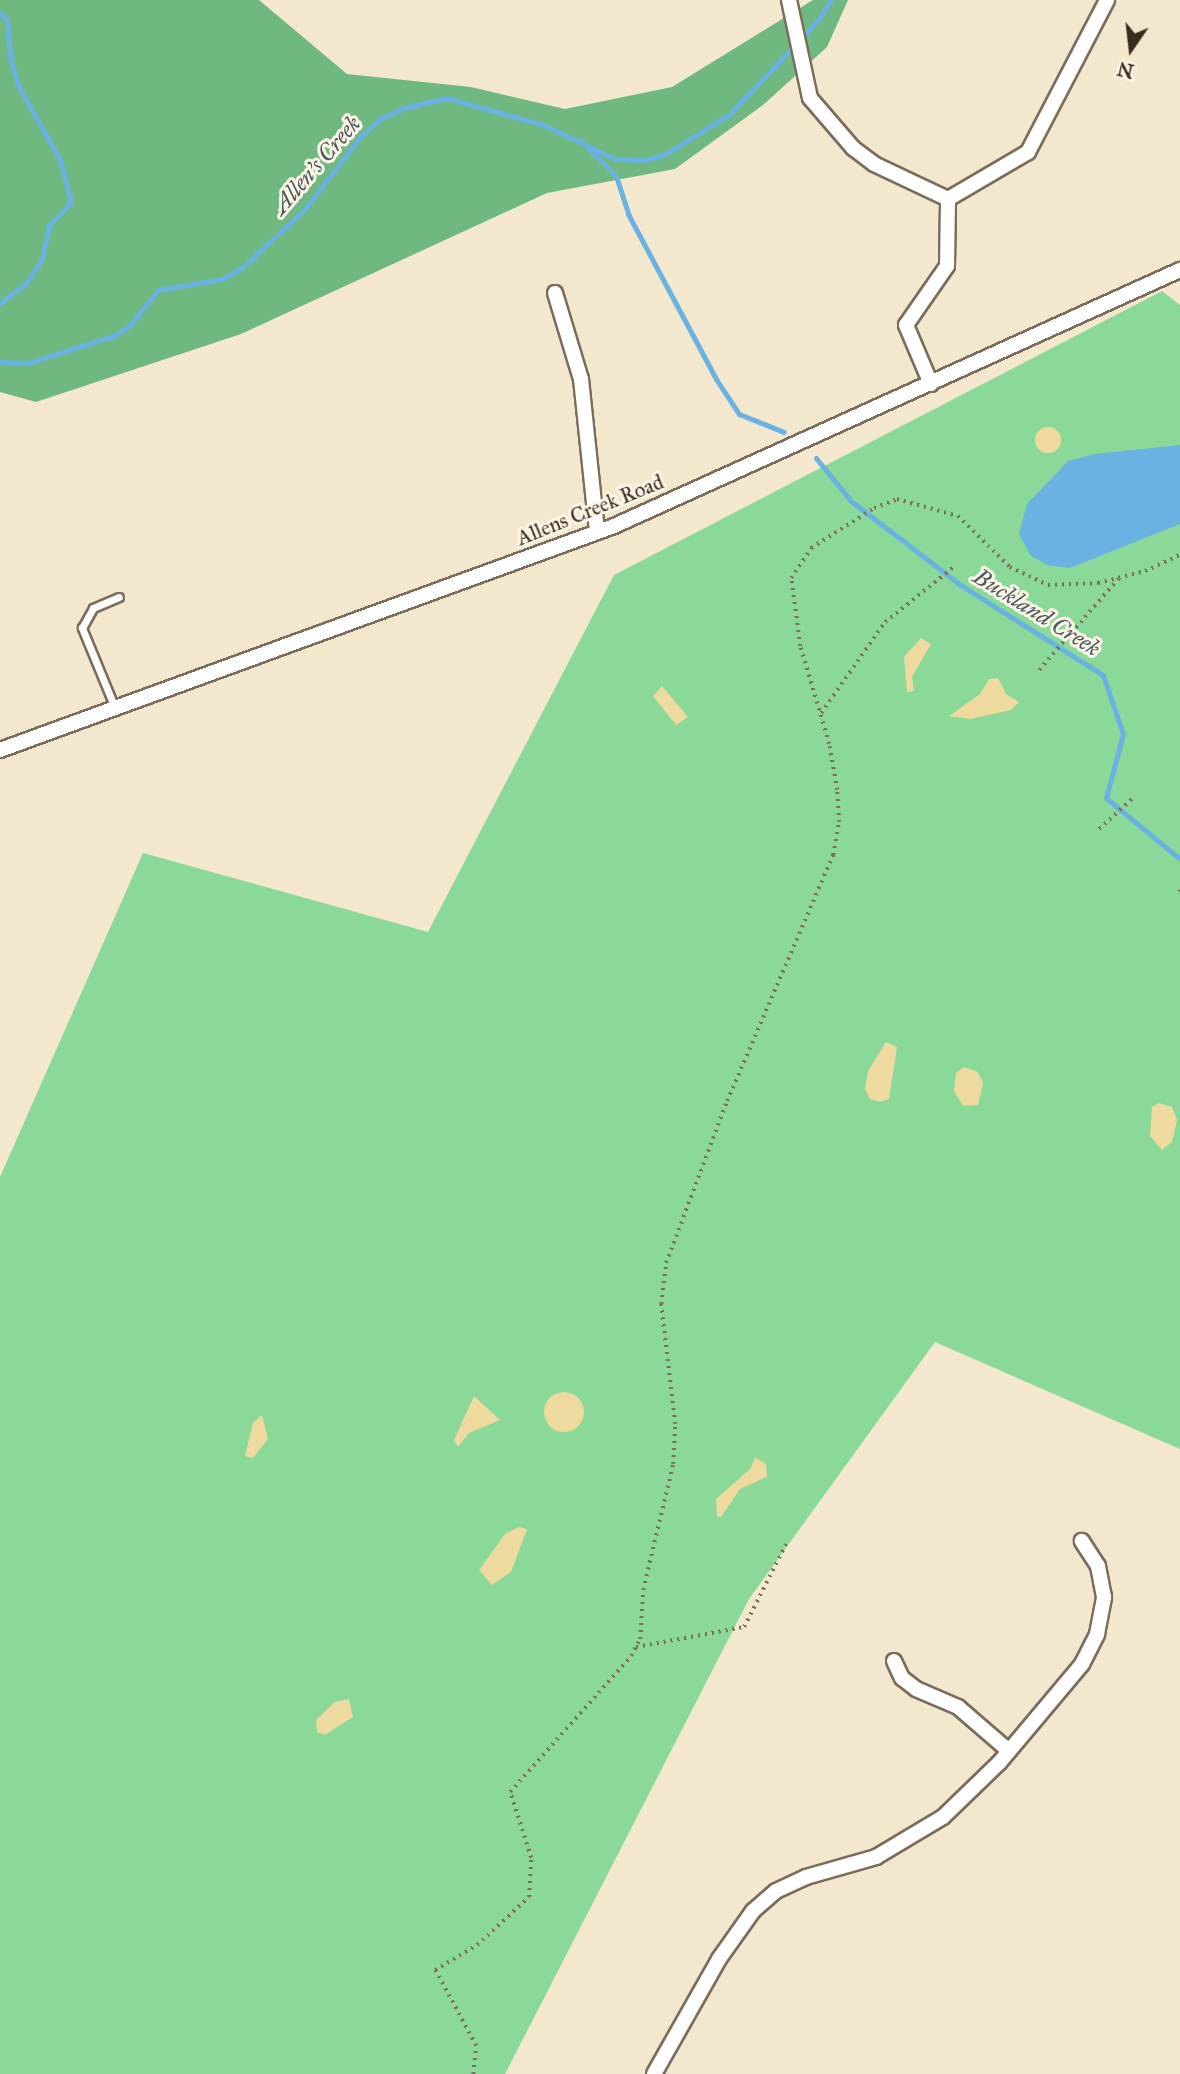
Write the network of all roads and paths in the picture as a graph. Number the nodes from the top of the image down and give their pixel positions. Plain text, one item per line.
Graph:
1 (789, 0) edge
2 (1107, 0) edge
3 (948, 199) junction
4 (1180, 270) edge
5 (555, 293) dead end
6 (931, 384) junction
7 (597, 532) junction
8 (1180, 555) edge
9 (955, 566) dead end
10 (1120, 578) junction
11 (119, 597) dead end
12 (1039, 670) dead end
13 (115, 709) junction
14 (821, 713) junction
15 (0, 750) edge
16 (1135, 796) dead end
17 (1099, 829) dead end
18 (788, 1540) dead end
19 (1082, 1541) dead end
20 (635, 1647) junction
21 (894, 1661) dead end
22 (1009, 1751) junction
23 (473, 2074) edge
24 (654, 2074) edge

1 - 3 street
2 - 3 street
3 - 6 street
4 - 6 street, Allens Creek Road
5 - 7 street
6 - 7 street, Allens Creek Road
7 - 13 street, Allens Creek Road
8 - 10 path
9 - 14 path
10 - 12 path
10 - 14 path
11 - 13 lane
13 - 15 street, Allens Creek Road
14 - 20 path
16 - 17 path
18 - 20 path
19 - 22 street
20 - 23 path
21 - 22 street
22 - 24 street

